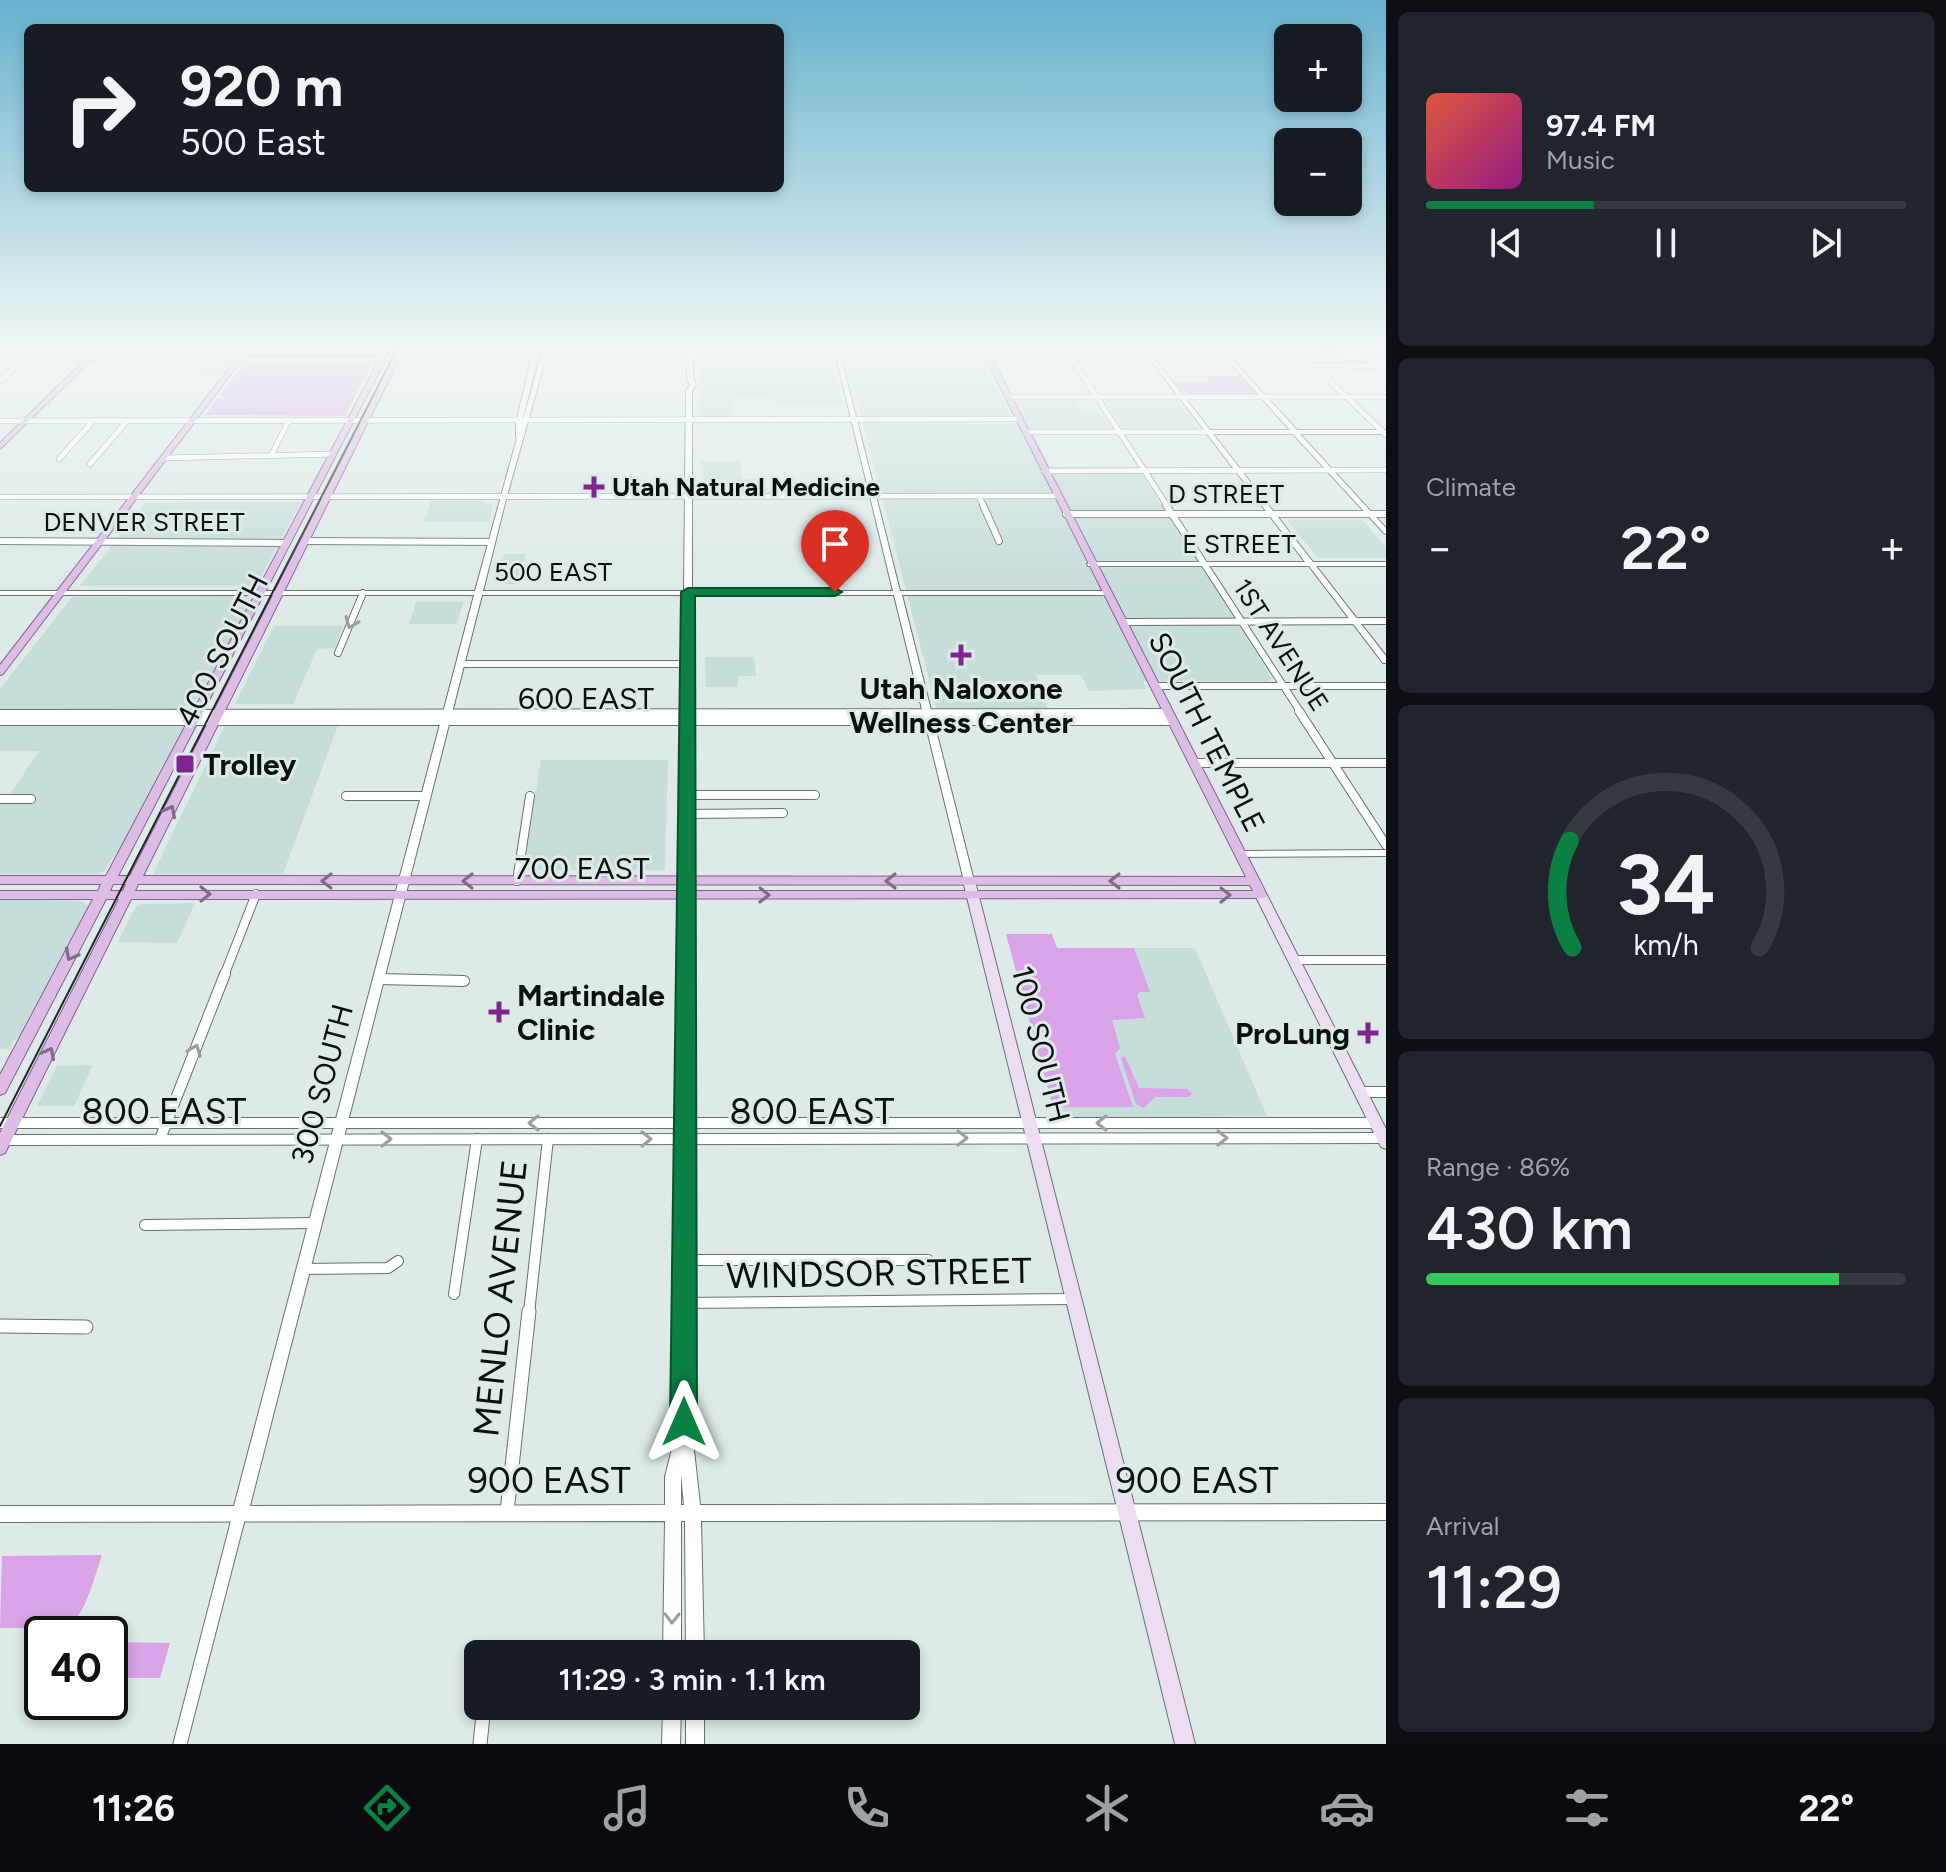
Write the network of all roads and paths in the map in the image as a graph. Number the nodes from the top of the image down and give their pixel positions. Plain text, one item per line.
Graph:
1 (21, 426) edge
2 (88, 426) edge
3 (122, 426) edge
4 (188, 426) edge
5 (287, 426) edge
6 (348, 426) edge
7 (362, 426) edge
8 (523, 426) edge
9 (690, 426) edge
10 (855, 426) edge
11 (1022, 426) edge
12 (1115, 426) edge
13 (1203, 426) edge
14 (1291, 426) edge
15 (1025, 432) junction
16 (1119, 432) junction
17 (1207, 432) junction
18 (1296, 432) junction
19 (1385, 433) edge
20 (0, 447) edge
21 (272, 454) junction
22 (334, 454) junction
23 (164, 458) junction
24 (59, 459) dead end
25 (90, 464) dead end
26 (1386, 470) edge
27 (1044, 471) junction
28 (1144, 471) junction
29 (1238, 471) junction
30 (1331, 471) junction
31 (873, 496) junction
32 (979, 496) junction
33 (1057, 496) junction
34 (0, 497) edge
35 (135, 497) junction
36 (311, 497) junction
37 (328, 497) junction
38 (504, 497) junction
39 (689, 497) junction
40 (1066, 514) junction
41 (1172, 514) junction
42 (1272, 514) junction
43 (1370, 514) junction
44 (1386, 514) edge
45 (1386, 532) edge
46 (0, 541) edge
47 (100, 541) junction
48 (305, 541) junction
49 (999, 541) dead end
50 (492, 542) junction
51 (287, 543) junction
52 (1310, 563) junction
53 (1091, 564) junction
54 (1204, 564) junction
55 (1386, 564) edge
56 (479, 592) junction
57 (688, 592) junction
58 (896, 592) junction
59 (0, 593) edge
60 (61, 593) junction
61 (261, 593) junction
62 (280, 593) junction
63 (363, 593) junction
64 (1107, 593) junction
65 (1241, 621) junction
66 (1354, 621) junction
67 (1386, 621) edge
68 (1122, 622) junction
69 (338, 653) dead end
70 (1386, 661) edge
71 (461, 664) junction
72 (688, 664) junction
73 (0, 672) edge
74 (1155, 686) junction
75 (1283, 686) junction
76 (1386, 686) edge
77 (0, 714) edge
78 (33, 717) junction
79 (195, 717) junction
80 (217, 717) junction
81 (447, 717) junction
82 (687, 717) junction
83 (928, 717) junction
84 (1170, 717) junction
85 (0, 721) edge
86 (1194, 763) junction
87 (1333, 763) junction
88 (1386, 763) edge
89 (687, 795) junction
90 (815, 795) dead end
91 (346, 796) dead end
92 (426, 796) junction
93 (530, 796) dead end
94 (0, 799) edge
95 (31, 799) dead end
96 (783, 813) dead end
97 (686, 814) junction
98 (1386, 845) edge
99 (1386, 853) edge
100 (1240, 854) junction
101 (0, 880) edge
102 (110, 880) junction
103 (135, 880) junction
104 (405, 881) junction
105 (517, 881) junction
106 (1254, 881) junction
107 (686, 887) junction
108 (971, 888) junction
109 (256, 894) junction
110 (401, 894) junction
111 (0, 895) edge
112 (102, 895) junction
113 (127, 895) junction
114 (1261, 895) junction
115 (1294, 960) junction
116 (1386, 960) edge
117 (379, 979) junction
118 (464, 981) dead end
119 (0, 1089) edge
120 (1360, 1092) junction
121 (1386, 1092) edge
122 (7, 1123) edge
123 (93, 1123) junction
124 (167, 1123) junction
125 (245, 1123) junction
126 (340, 1123) junction
127 (464, 1123) junction
128 (563, 1123) junction
129 (685, 1123) junction
130 (810, 1123) junction
131 (908, 1123) junction
132 (1030, 1123) junction
133 (1152, 1123) junction
134 (1252, 1123) junction
135 (1376, 1123) junction
136 (1034, 1138) junction
137 (1157, 1138) junction
138 (1259, 1138) junction
139 (86, 1139) junction
140 (160, 1139) junction
141 (239, 1139) junction
142 (336, 1139) junction
143 (461, 1139) junction
144 (477, 1139) junction
145 (548, 1139) junction
146 (561, 1139) junction
147 (685, 1139) junction
148 (811, 1139) junction
149 (910, 1139) junction
150 (1385, 1140) edge
151 (2, 1143) edge
152 (314, 1223) junction
153 (145, 1225) dead end
154 (684, 1260) junction
155 (928, 1260) dead end
156 (398, 1261) dead end
157 (303, 1269) junction
158 (454, 1294) dead end
159 (1074, 1299) junction
160 (684, 1303) junction
161 (0, 1326) edge
162 (86, 1327) dead end
163 (684, 1422) junction
164 (240, 1512) junction
165 (507, 1512) junction
166 (673, 1512) junction
167 (693, 1512) junction
168 (1127, 1512) junction
169 (1386, 1512) edge
170 (0, 1514) edge
171 (672, 1640) edge
172 (695, 1640) edge
173 (483, 1720) edge
174 (672, 1720) edge
175 (695, 1720) edge
176 (180, 1744) edge
177 (480, 1744) edge
178 (671, 1744) edge
179 (695, 1744) edge
180 (1185, 1744) edge

1 - 20 main road
2 - 24 street
3 - 25 street
4 - 23 main road
5 - 21 street
6 - 22 main road, 400 SOUTH
7 - 37 main road, 400 SOUTH
8 - 38 street, 300 SOUTH
9 - 39 street
10 - 31 street, 100 SOUTH
11 - 15 main road, SOUTH TEMPLE
12 - 16 street, 1ST AVENUE
13 - 17 street
14 - 18 street
15 - 16 street
15 - 27 main road, SOUTH TEMPLE
16 - 17 street
16 - 28 street, 1ST AVENUE
17 - 18 street
17 - 29 street
18 - 19 street
18 - 30 street
21 - 22 street
21 - 23 street
22 - 36 main road, 400 SOUTH
23 - 35 main road
26 - 30 street
27 - 28 street
27 - 33 main road, SOUTH TEMPLE
28 - 29 street
28 - 41 street, 1ST AVENUE
29 - 30 street
29 - 42 street
30 - 43 street
31 - 32 street
31 - 39 street
31 - 58 street, 100 SOUTH
32 - 33 street
32 - 49 street
33 - 40 main road, SOUTH TEMPLE
34 - 35 street
35 - 36 street
35 - 47 main road
36 - 37 street
36 - 51 main road, 400 SOUTH
37 - 38 street
37 - 48 main road, 400 SOUTH
38 - 39 street
38 - 50 street, 300 SOUTH
39 - 57 street
40 - 41 street, D STREET
40 - 53 main road, SOUTH TEMPLE
41 - 42 street, D STREET
41 - 54 street, 1ST AVENUE
42 - 43 street, D STREET
42 - 52 street
43 - 44 street, D STREET
43 - 45 street
46 - 47 street, DENVER STREET
47 - 51 street, DENVER STREET
47 - 60 main road
48 - 50 street
48 - 62 main road, 400 SOUTH
50 - 56 street, 300 SOUTH
51 - 61 main road, 400 SOUTH
52 - 54 street, E STREET
52 - 55 street, E STREET
52 - 66 street
53 - 54 street, E STREET
53 - 64 main road, SOUTH TEMPLE
54 - 65 street, 1ST AVENUE
56 - 57 street, 500 EAST
56 - 63 street, 500 EAST
56 - 71 street, 300 SOUTH
57 - 58 street, 500 EAST
57 - 72 street
58 - 64 street, 500 EAST
58 - 83 street, 100 SOUTH
59 - 60 street, 500 EAST
60 - 61 street, 500 EAST
60 - 73 main road
61 - 62 street, 500 EAST
61 - 79 main road, 400 SOUTH
62 - 63 street, 500 EAST
62 - 80 main road, 400 SOUTH
63 -> 69 street
64 - 68 main road, SOUTH TEMPLE
65 - 66 street
65 - 68 street
65 - 75 street, 1ST AVENUE
66 - 67 street
66 - 70 street
68 - 74 main road, SOUTH TEMPLE
71 - 72 street
71 - 81 street, 300 SOUTH
72 - 82 street
74 - 75 street
74 - 84 main road, SOUTH TEMPLE
75 - 76 street
75 - 87 street, 1ST AVENUE
77 - 78 street, 600 EAST
78 - 79 street, 600 EAST
78 - 85 street, 600 EAST
79 - 80 street, 600 EAST
79 - 102 main road, 400 SOUTH
80 - 81 street, 600 EAST
103 -> 80 main road, 400 SOUTH
81 - 82 street, 600 EAST
81 - 92 street, 300 SOUTH
82 - 83 street, 600 EAST
82 - 89 street
83 - 84 street, 600 EAST
83 - 108 street, 100 SOUTH
84 - 86 main road, SOUTH TEMPLE
86 - 87 street
86 - 100 main road, SOUTH TEMPLE
87 - 88 street
87 - 98 street, 1ST AVENUE
89 - 90 street
89 - 97 street
91 - 92 street
92 - 104 street, 300 SOUTH
93 - 105 street
94 - 95 street
96 - 97 street
97 - 107 street
99 - 100 street
100 - 106 main road, SOUTH TEMPLE
101 - 102 main road, 700 EAST
102 - 103 main road, 700 EAST
102 - 112 main road, 400 SOUTH
104 -> 103 main road, 700 EAST
103 - 113 main road, 400 SOUTH
105 -> 104 main road, 700 EAST
104 - 110 street, 300 SOUTH
105 - 107 main road, 700 EAST
106 -> 108 main road, 700 EAST
106 - 114 main road, SOUTH TEMPLE
107 - 108 main road, 700 EAST
107 - 110 main road, 700 EAST
107 - 129 street
108 -> 114 main road, 700 EAST
108 - 132 main road, 100 SOUTH
109 - 110 main road, 700 EAST
113 -> 109 main road, 700 EAST
124 -> 109 street
110 - 117 street, 300 SOUTH
111 - 112 main road, 700 EAST
112 - 113 main road, 700 EAST
112 -> 119 main road, 400 SOUTH
122 -> 113 main road, 400 SOUTH
114 - 115 main road, SOUTH TEMPLE
115 - 116 street
115 - 120 main road, SOUTH TEMPLE
117 - 118 street
117 - 126 street, 300 SOUTH
120 - 121 street
120 - 135 main road, SOUTH TEMPLE
122 - 123 street, 800 EAST
122 - 151 main road, 400 SOUTH
123 - 124 street, 800 EAST
123 - 139 street
124 - 125 street, 800 EAST
124 - 140 street
125 - 126 street, 800 EAST
125 - 141 street
126 - 127 street, 800 EAST
126 - 142 street, 300 SOUTH
128 -> 127 street, 800 EAST
127 - 143 street
128 - 129 street, 800 EAST
128 - 146 street
129 - 130 street, 800 EAST
129 - 147 street
130 - 131 street, 800 EAST
130 - 148 street
131 - 132 street, 800 EAST
131 - 149 street
133 -> 132 street, 800 EAST
132 - 136 main road, 100 SOUTH
133 - 134 street, 800 EAST
133 - 137 street
134 - 135 street, 800 EAST
134 - 138 street
135 - 150 main road, SOUTH TEMPLE
136 - 137 street, 800 EAST
149 -> 136 street, 800 EAST
136 - 159 main road, 100 SOUTH
137 -> 138 street, 800 EAST
138 - 150 street, 800 EAST
139 - 140 street, 800 EAST
139 - 151 street, 800 EAST
140 - 141 street, 800 EAST
141 - 142 street, 800 EAST
142 -> 143 street, 800 EAST
142 - 152 street, 300 SOUTH
143 - 144 street, 800 EAST
144 - 145 street, 800 EAST
144 - 158 street
145 - 146 street, 800 EAST
145 - 165 street, MENLO AVENUE
146 -> 147 street, 800 EAST
147 - 148 street, 800 EAST
147 - 154 street
148 - 149 street, 800 EAST
152 - 153 street
152 - 157 street, 300 SOUTH
154 - 155 street
154 - 160 street
156 - 157 street
157 - 164 street, 300 SOUTH
159 - 160 street, WINDSOR STREET
159 - 168 main road, 100 SOUTH
160 - 163 street
161 - 162 street
163 - 166 street
163 - 167 street
164 - 165 street, 900 EAST
164 - 170 street, 900 EAST
164 - 176 street, 300 SOUTH
165 - 166 street, 900 EAST
166 - 167 street, 900 EAST
166 -> 171 street
167 - 168 street, 900 EAST
167 - 172 street
168 - 169 street, 900 EAST
168 - 180 main road, 100 SOUTH
173 - 177 street
174 - 178 street
175 - 179 street

